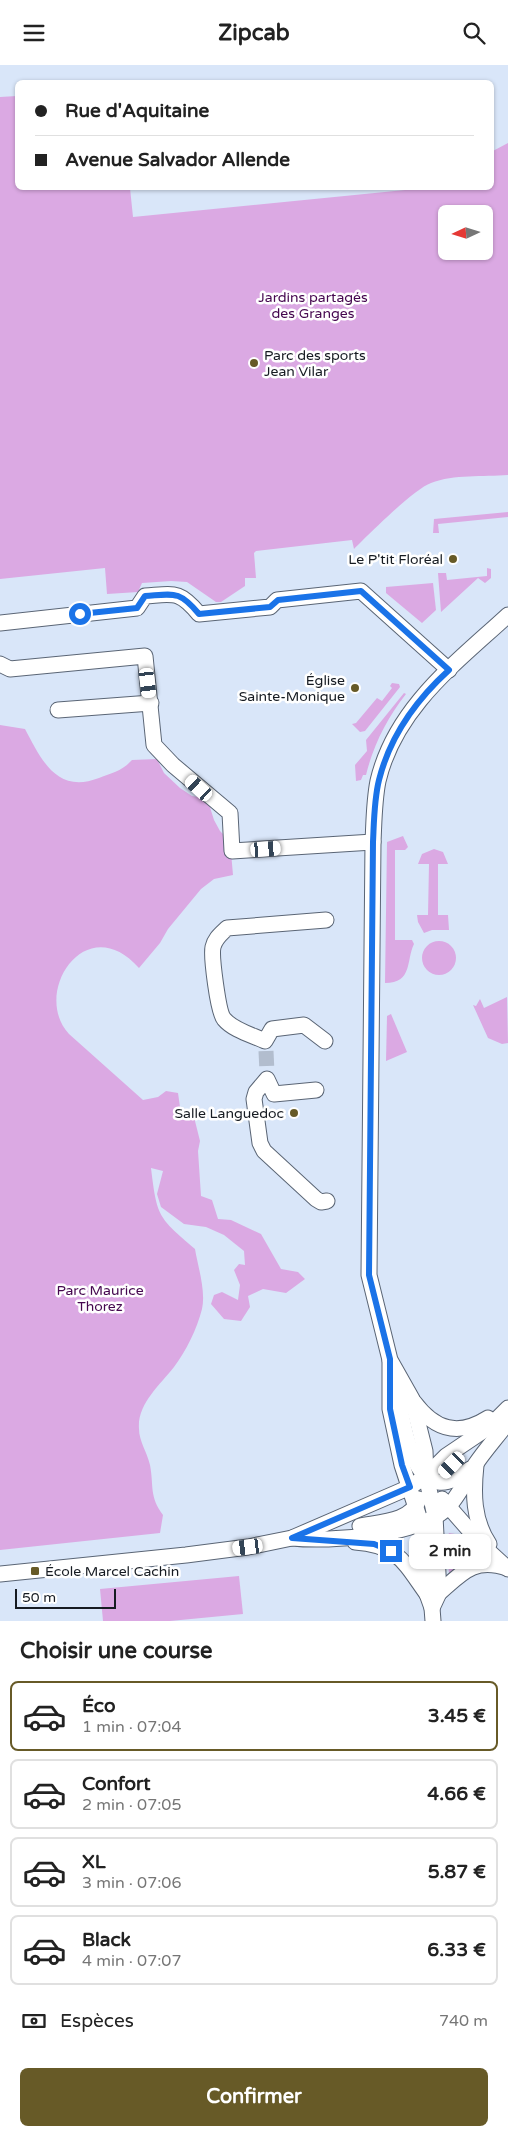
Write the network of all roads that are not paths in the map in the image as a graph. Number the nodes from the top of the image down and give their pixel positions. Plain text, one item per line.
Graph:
1 (508, 615) edge
2 (0, 623) edge
3 (0, 664) edge
4 (449, 670) junction
5 (151, 703) junction
6 (58, 710) dead end
7 (373, 842) junction
8 (326, 920) dead end
9 (325, 1041) dead end
10 (316, 1090) dead end
11 (327, 1201) dead end
12 (390, 1359) junction
13 (412, 1399) junction
14 (508, 1400) edge
15 (508, 1408) edge
16 (508, 1422) edge
17 (476, 1464) junction
18 (432, 1485) junction
19 (410, 1487) junction
20 (416, 1507) junction
21 (448, 1507) junction
22 (435, 1516) junction
23 (420, 1523) junction
24 (292, 1538) junction
25 (313, 1540) junction
26 (508, 1568) edge
27 (0, 1573) edge
28 (433, 1604) edge

1 - 4 street
2 - 4 street
3 - 5 street
4 - 7 street
5 - 6 street
5 - 7 street
7 - 12 street
8 - 9 street
10 - 11 street
12 - 13 street
12 - 18 street
12 - 19 street
13 - 14 street
13 - 18 street
15 - 18 street
16 - 17 street
17 - 18 street
17 - 21 street
17 - 26 street
18 - 19 street
18 - 20 street
18 - 21 street
18 - 22 street
18 - 23 street
19 - 20 street
19 - 24 street
20 - 23 street
20 - 25 street
21 - 22 street
21 - 26 street
22 - 23 street
22 - 28 street
23 - 25 street
23 - 28 street
24 - 25 street
24 - 27 street
25 - 28 street
26 - 28 street

